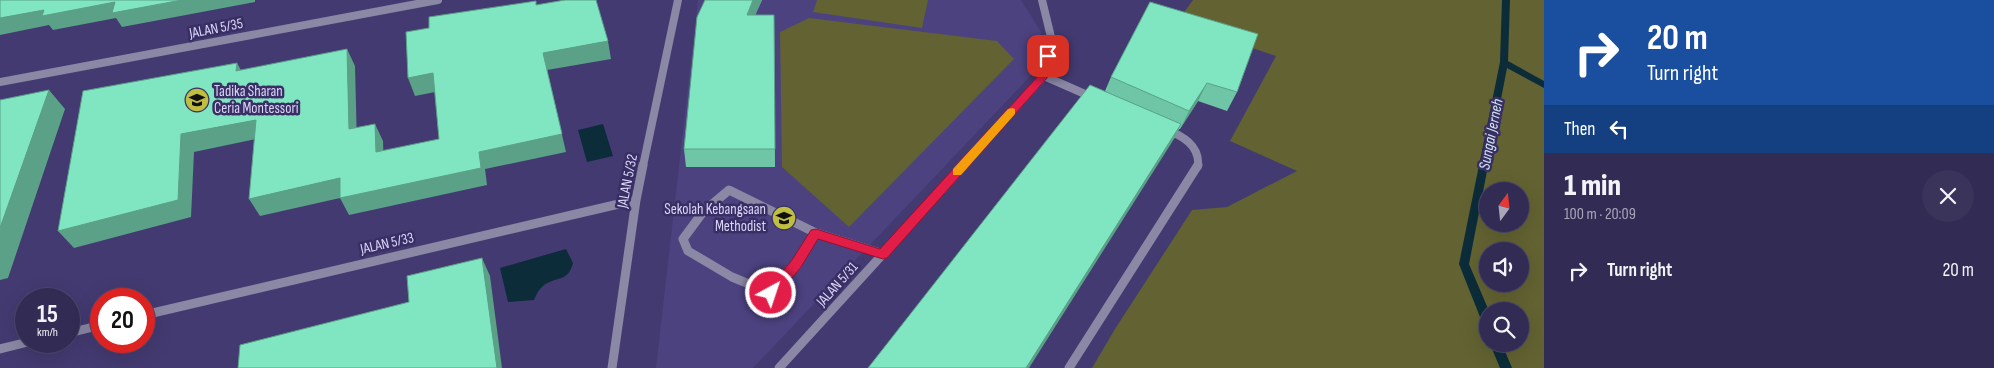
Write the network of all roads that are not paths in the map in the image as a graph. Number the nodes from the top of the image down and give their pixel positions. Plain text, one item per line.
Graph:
1 (438, 0) edge
2 (678, 0) edge
3 (1042, 0) edge
4 (1044, 76) junction
5 (0, 82) edge
6 (1102, 101) edge
7 (1160, 126) edge
8 (636, 200) junction
9 (816, 233) junction
10 (883, 254) junction
11 (155, 312) edge
12 (15, 345) edge
13 (0, 349) edge
14 (612, 368) edge
15 (779, 368) edge
16 (1069, 368) edge

1 - 5 street, JALAN 5/35
2 - 8 street, JALAN 5/32
3 - 4 street
4 - 6 street
4 - 10 street, JALAN 5/31
7 - 16 street
8 - 11 street, JALAN 5/33
8 - 14 street, JALAN 5/32
9 - 9 street
9 - 10 street
10 - 15 street, JALAN 5/31
12 - 13 street

